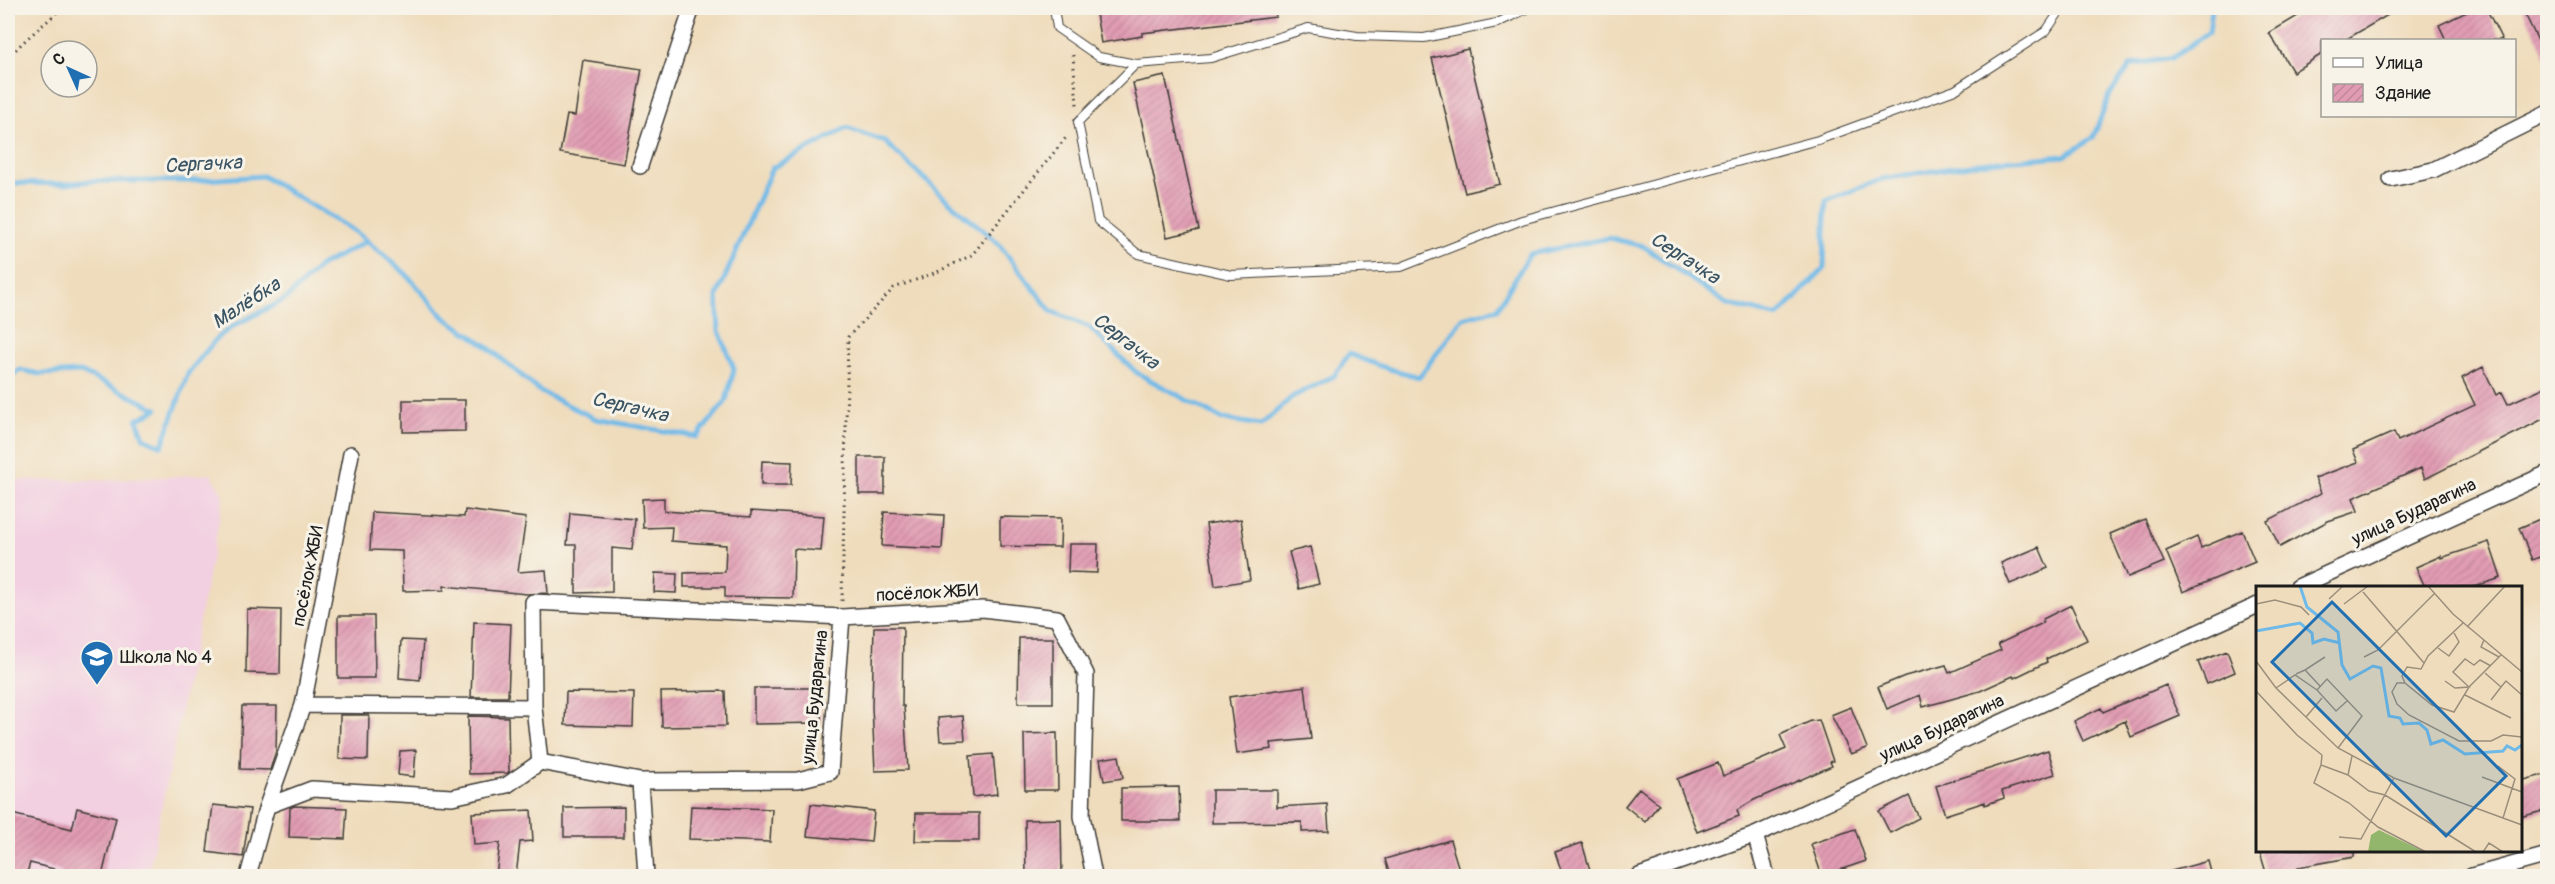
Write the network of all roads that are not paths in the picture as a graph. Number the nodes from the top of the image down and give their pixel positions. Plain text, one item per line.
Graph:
1 (690, 8) edge
2 (1054, 8) edge
3 (1529, 8) edge
4 (2062, 8) edge
5 (1136, 64) junction
6 (2547, 113) edge
7 (640, 166) dead end
8 (2391, 179) dead end
9 (351, 454) dead end
10 (2547, 472) edge
11 (2300, 586) edge
12 (2256, 606) edge
13 (842, 617) junction
14 (303, 705) junction
15 (534, 706) junction
16 (540, 762) junction
17 (640, 781) junction
18 (267, 806) junction
19 (1755, 836) junction
20 (2547, 855) edge
21 (248, 876) edge
22 (646, 876) edge
23 (1094, 876) edge
24 (1639, 876) edge
25 (1767, 876) edge
26 (2472, 876) edge

1 - 7 street
2 - 5 lane
3 - 5 lane
4 - 5 lane
6 - 8 street
9 - 14 street, посёлок ЖБИ
10 - 11 street, улица Бударагина
12 - 19 street, улица Бударагина
13 - 15 street, посёлок ЖБИ
13 - 17 street, улица Бударагина
13 - 23 street, посёлок ЖБИ
14 - 15 street
14 - 18 street, посёлок ЖБИ
15 - 16 street
16 - 17 street, улица Бударагина
16 - 18 street
17 - 22 street
18 - 21 street, посёлок ЖБИ
19 - 24 street, улица Бударагина
19 - 25 street
20 - 26 street

